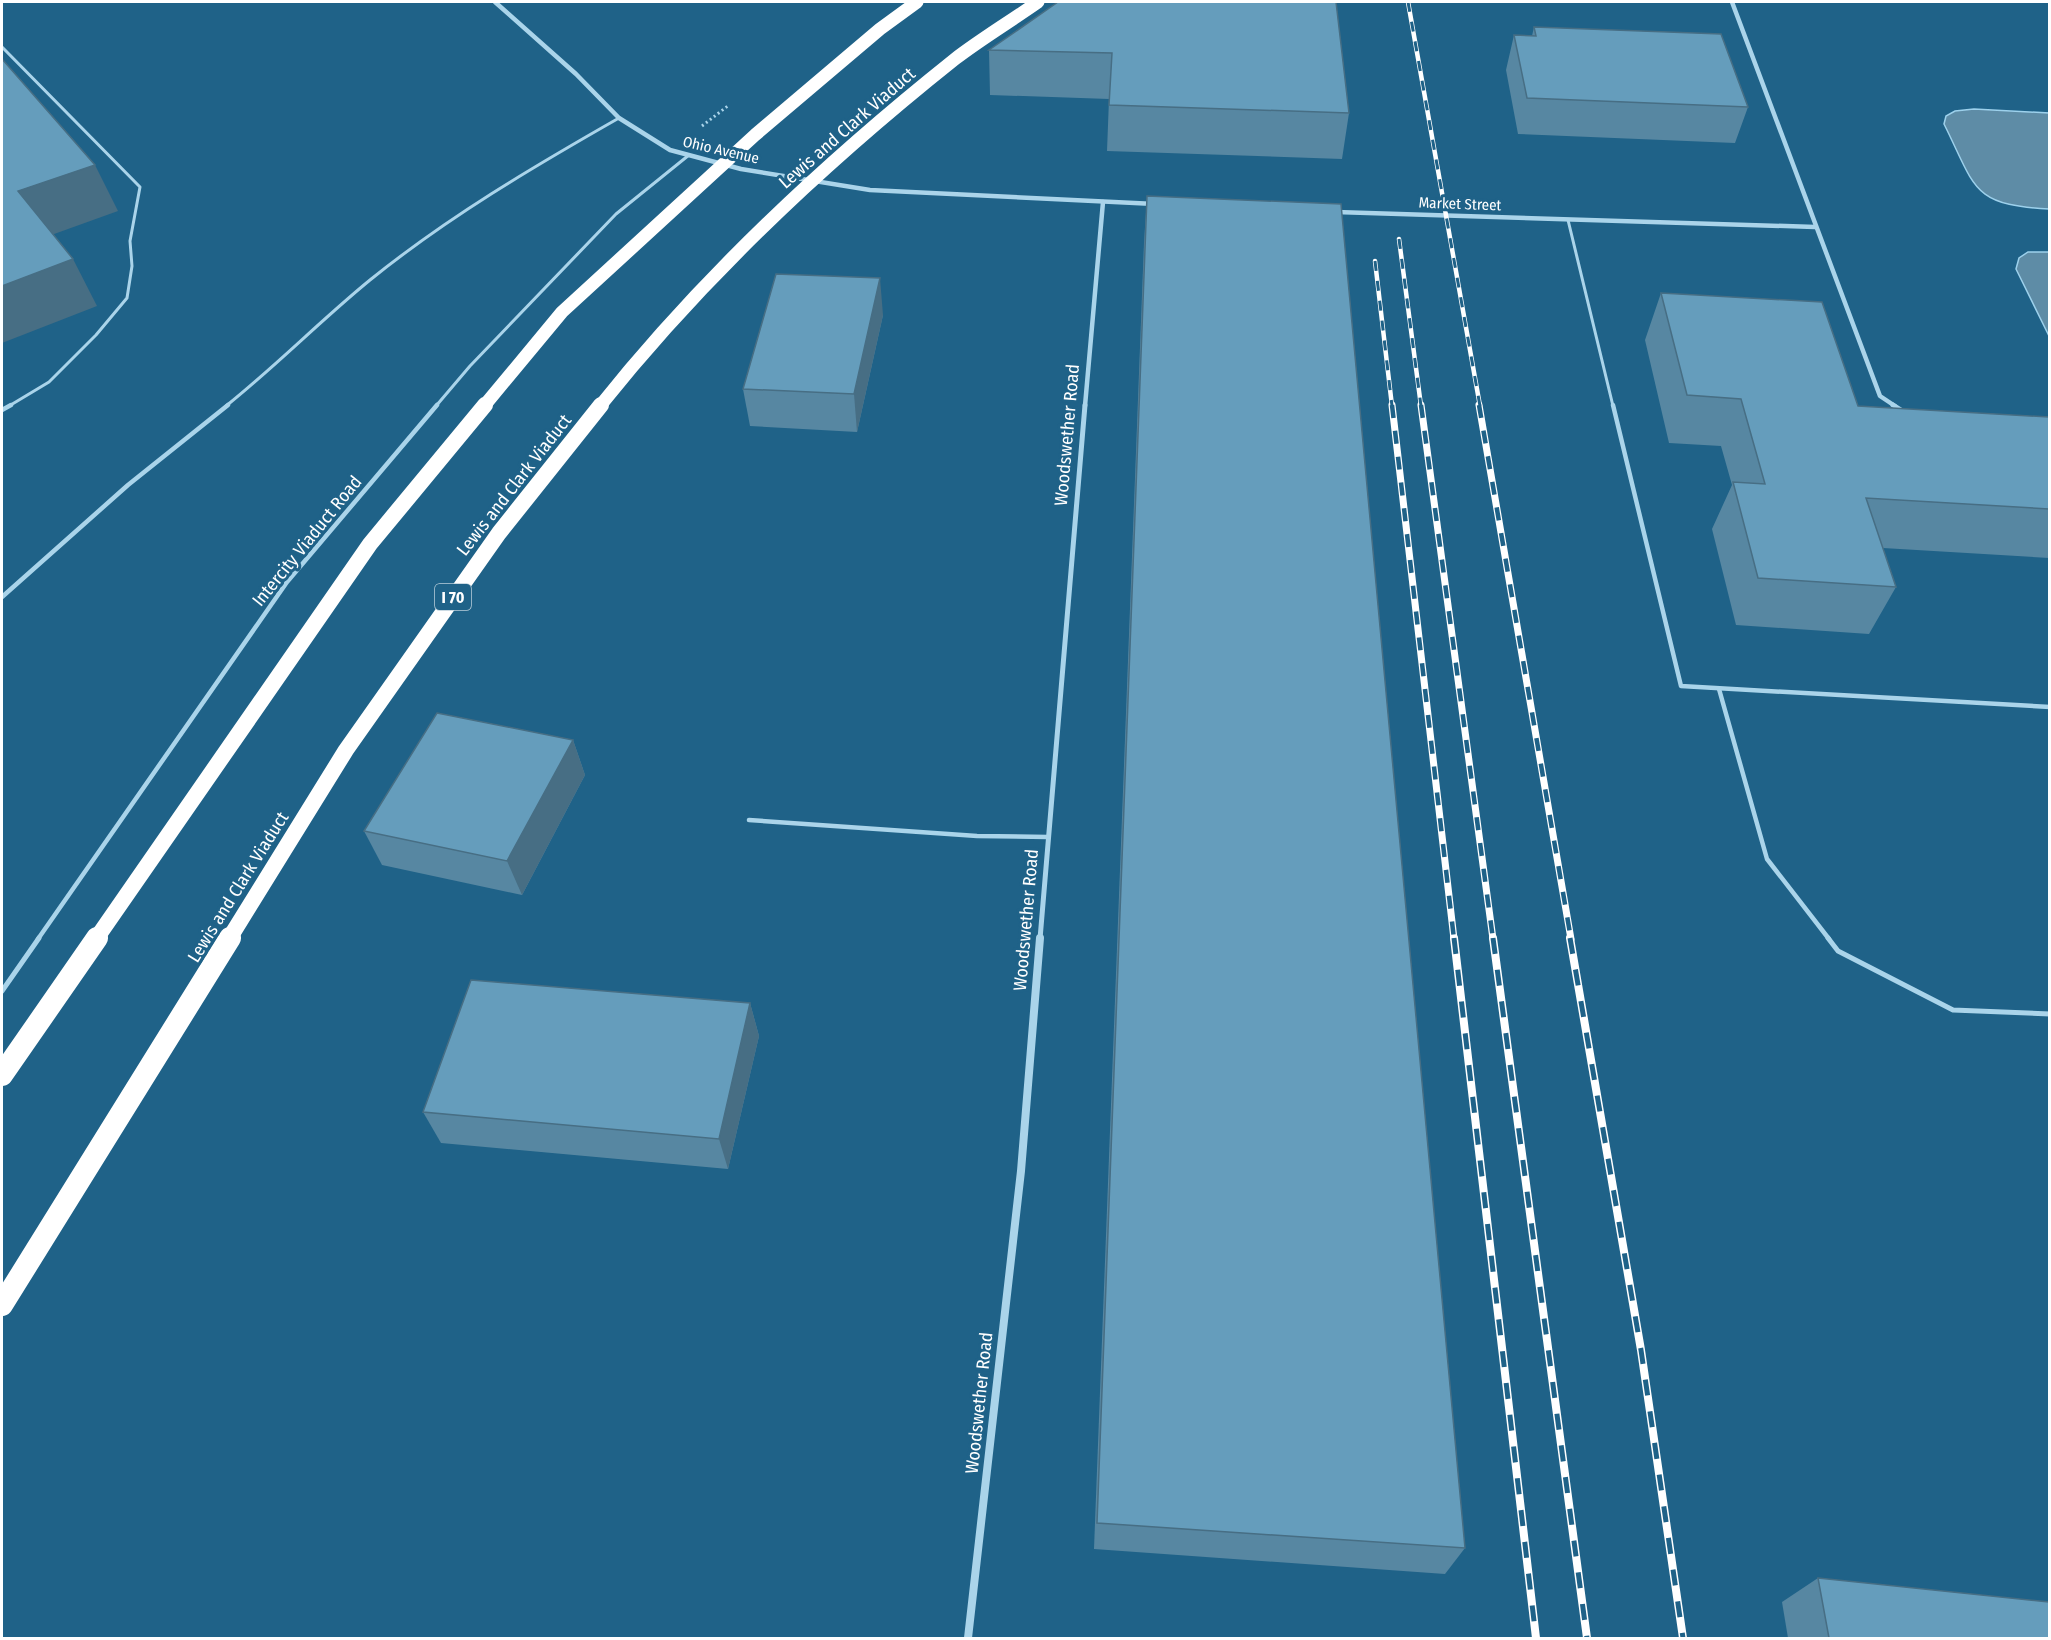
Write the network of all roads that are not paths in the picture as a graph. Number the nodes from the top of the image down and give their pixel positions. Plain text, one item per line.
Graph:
1 (495, 2) edge
2 (917, 2) edge
3 (1038, 2) edge
4 (1732, 2) edge
5 (2, 47) edge
6 (620, 118) junction
7 (689, 155) junction
8 (1103, 202) junction
9 (1163, 205) edge
10 (1328, 211) edge
11 (1568, 220) junction
12 (1815, 227) junction
13 (2, 410) edge
14 (1906, 413) edge
15 (2, 597) edge
16 (1719, 688) junction
17 (2049, 707) edge
18 (749, 820) dead end
19 (1048, 837) junction
20 (2, 992) edge
21 (2049, 1014) edge
22 (2, 1075) edge
23 (2, 1305) edge
24 (968, 1638) edge

1 - 6 street, Ohio Avenue
2 - 22 highway, bridge
3 - 23 highway, Lewis and Clark Viaduct / I 70, bridge
4 - 12 street
5 - 13 lane
6 - 7 street, Ohio Avenue
6 - 15 lane
7 - 8 street, Ohio Avenue
7 - 20 lane, Intercity Viaduct Road
8 - 9 street
8 - 19 street, Woodswether Road
10 - 11 street, Market Street
11 - 12 street, Market Street
11 - 16 lane
12 - 14 street
16 - 17 lane
16 - 21 lane
18 - 19 lane
19 - 24 street, Woodswether Road

